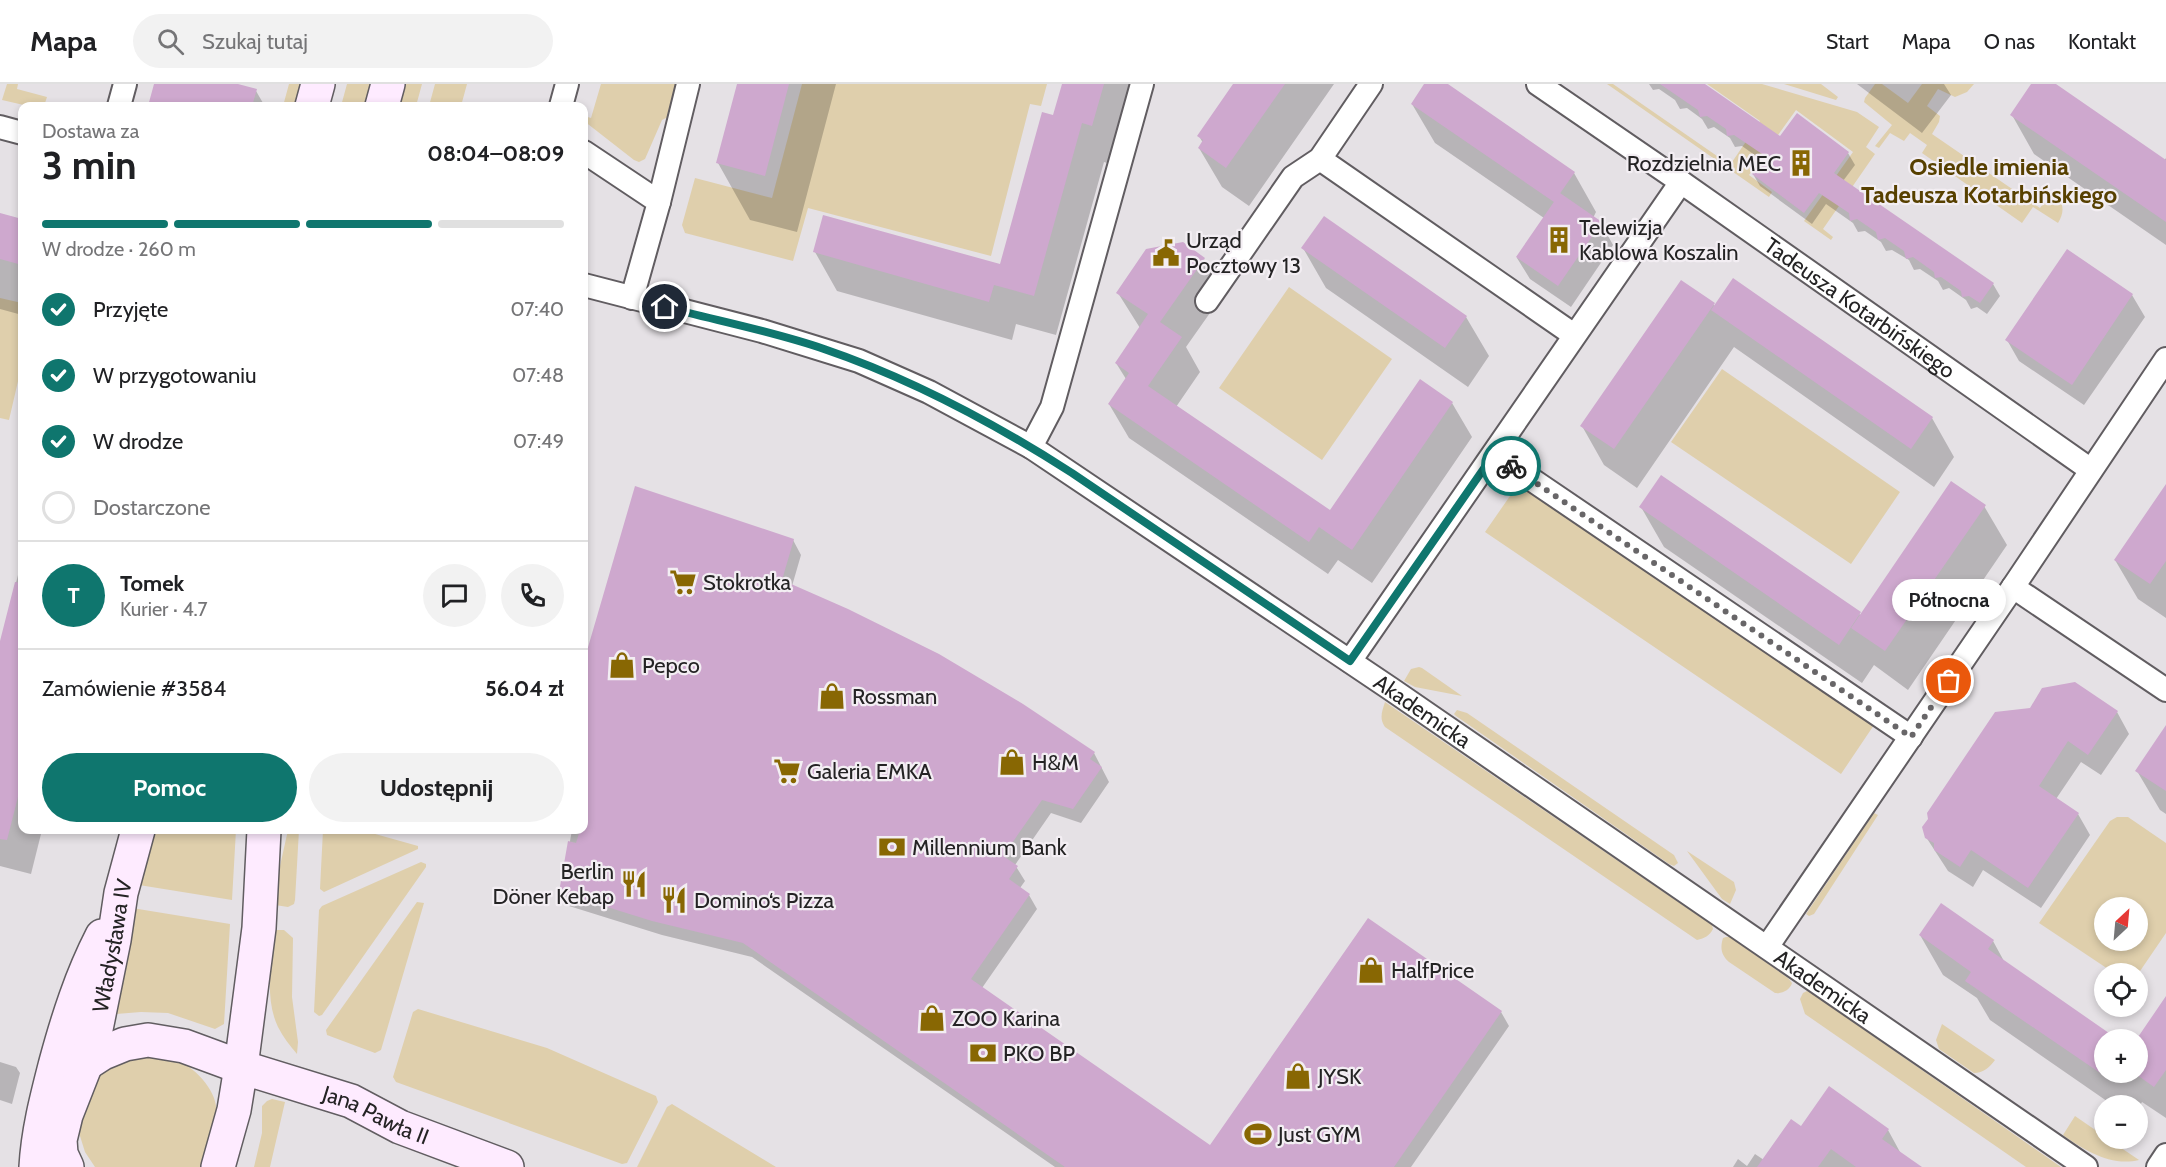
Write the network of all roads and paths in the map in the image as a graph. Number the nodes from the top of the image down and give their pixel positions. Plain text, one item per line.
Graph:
1 (124, 84) edge
2 (318, 84) edge
3 (387, 84) edge
4 (567, 84) edge
5 (688, 84) edge
6 (1142, 84) edge
7 (1371, 84) edge
8 (1538, 84) edge
9 (120, 102) edge
10 (313, 102) edge
11 (383, 102) edge
12 (562, 102) edge
13 (0, 127) edge
14 (18, 132) edge
15 (588, 155) edge
16 (1320, 159) junction
17 (1681, 182) junction
18 (659, 202) junction
19 (588, 286) edge
20 (632, 298) junction
21 (1207, 301) dead end
22 (1574, 335) junction
23 (2166, 359) edge
24 (1031, 447) junction
25 (1494, 454) junction
26 (2091, 470) junction
27 (2013, 587) junction
28 (1350, 661) junction
29 (2166, 690) edge
30 (1911, 737) junction
31 (137, 834) edge
32 (264, 834) edge
33 (121, 893) junction
34 (1767, 947) junction
35 (86, 1064) junction
36 (241, 1067) junction
37 (2166, 1155) edge
38 (55, 1164) edge
39 (218, 1167) edge
40 (507, 1167) edge
41 (2086, 1167) edge
42 (2158, 1167) edge

1 - 9 street
2 - 10 main road
3 - 11 main road
4 - 12 street
5 - 18 street
6 - 24 street
7 - 16 street
8 - 17 street, Tadeusza Kotarbińskiego
13 - 14 street
15 - 18 street
16 - 21 street
16 - 22 street
17 - 22 street
17 - 26 street, Tadeusza Kotarbińskiego
18 - 20 street
19 - 20 street, Akademicka
20 - 24 street, Akademicka
22 - 25 street
23 - 26 street
24 - 28 street, Akademicka
25 - 28 street
25 - 30 street
26 - 27 street
27 - 29 street
27 - 30 street
28 - 34 street, Akademicka
30 - 34 street
31 - 33 main road, Władysława IV
32 - 36 main road
33 - 35 main road, Władysława IV
33 - 38 main road
34 - 41 street, Akademicka
35 - 36 main road, Jana Pawła II
35 - 38 main road, Władysława IV
36 - 39 main road
36 - 40 main road, Jana Pawła II
37 - 42 street

